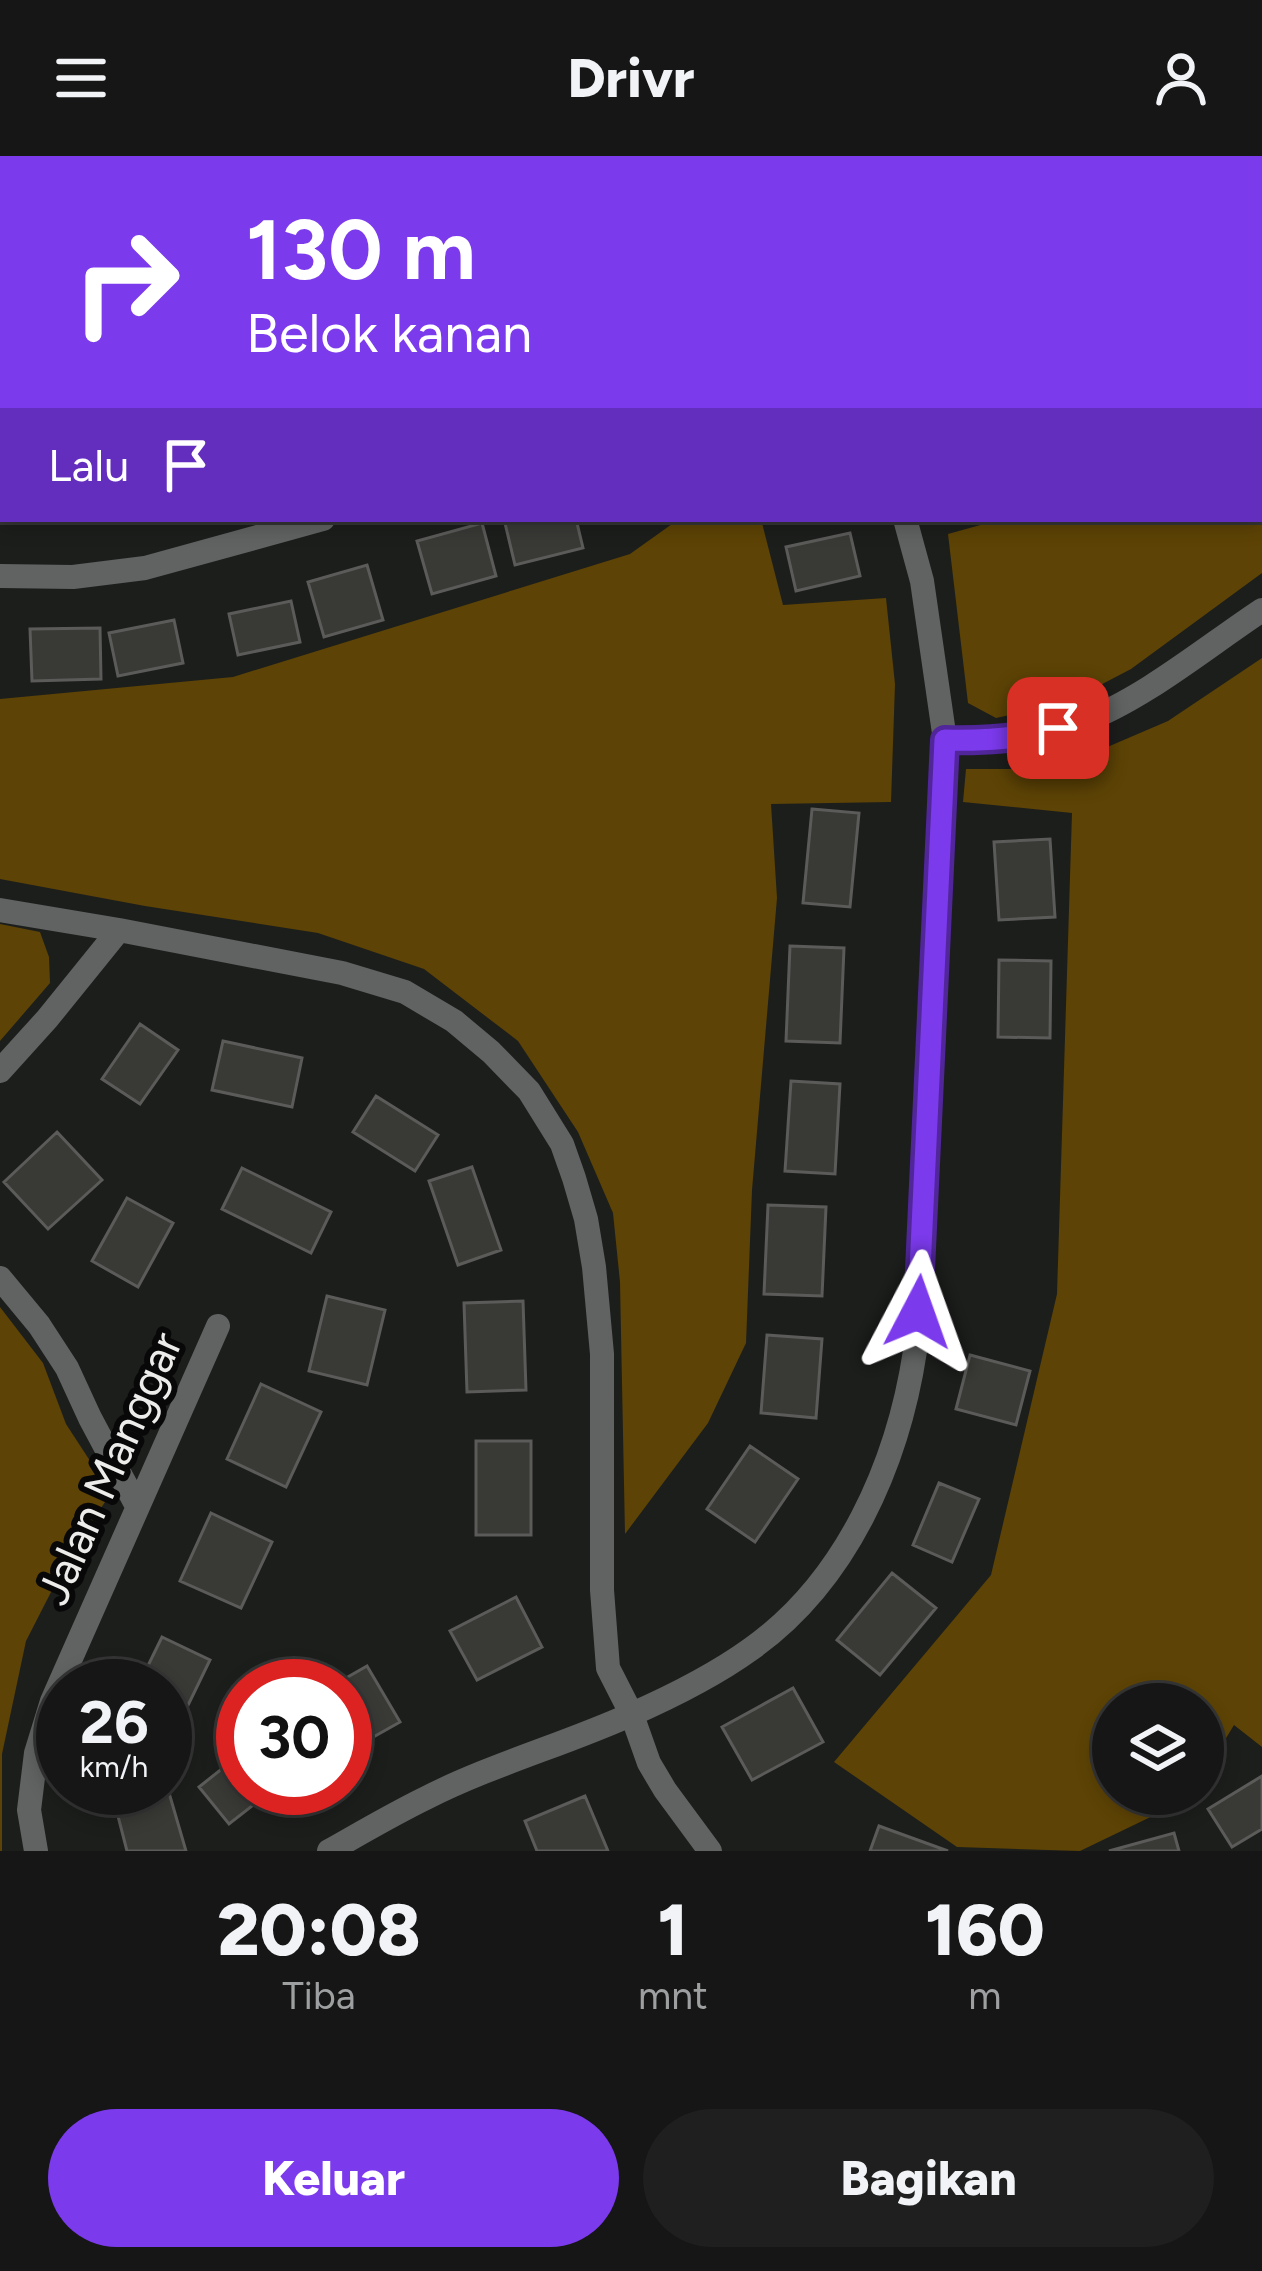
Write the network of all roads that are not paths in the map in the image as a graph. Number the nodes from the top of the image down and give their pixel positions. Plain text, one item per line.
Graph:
1 (312, 522) edge
2 (906, 522) edge
3 (0, 576) edge
4 (1262, 610) edge
5 (945, 740) junction
6 (0, 910) edge
7 (119, 930) junction
8 (0, 1071) edge
9 (0, 1278) edge
10 (218, 1326) dead end
11 (137, 1506) junction
12 (632, 1714) junction
13 (36, 1851) edge
14 (329, 1851) edge
15 (710, 1851) edge

1 - 3 street
2 - 5 street
4 - 5 street
5 - 12 street
6 - 7 street
7 - 8 street
7 - 12 street
9 - 11 street
10 - 11 street, Jalan Manggar
11 - 13 street, Jalan Manggar
12 - 14 street
12 - 15 street

